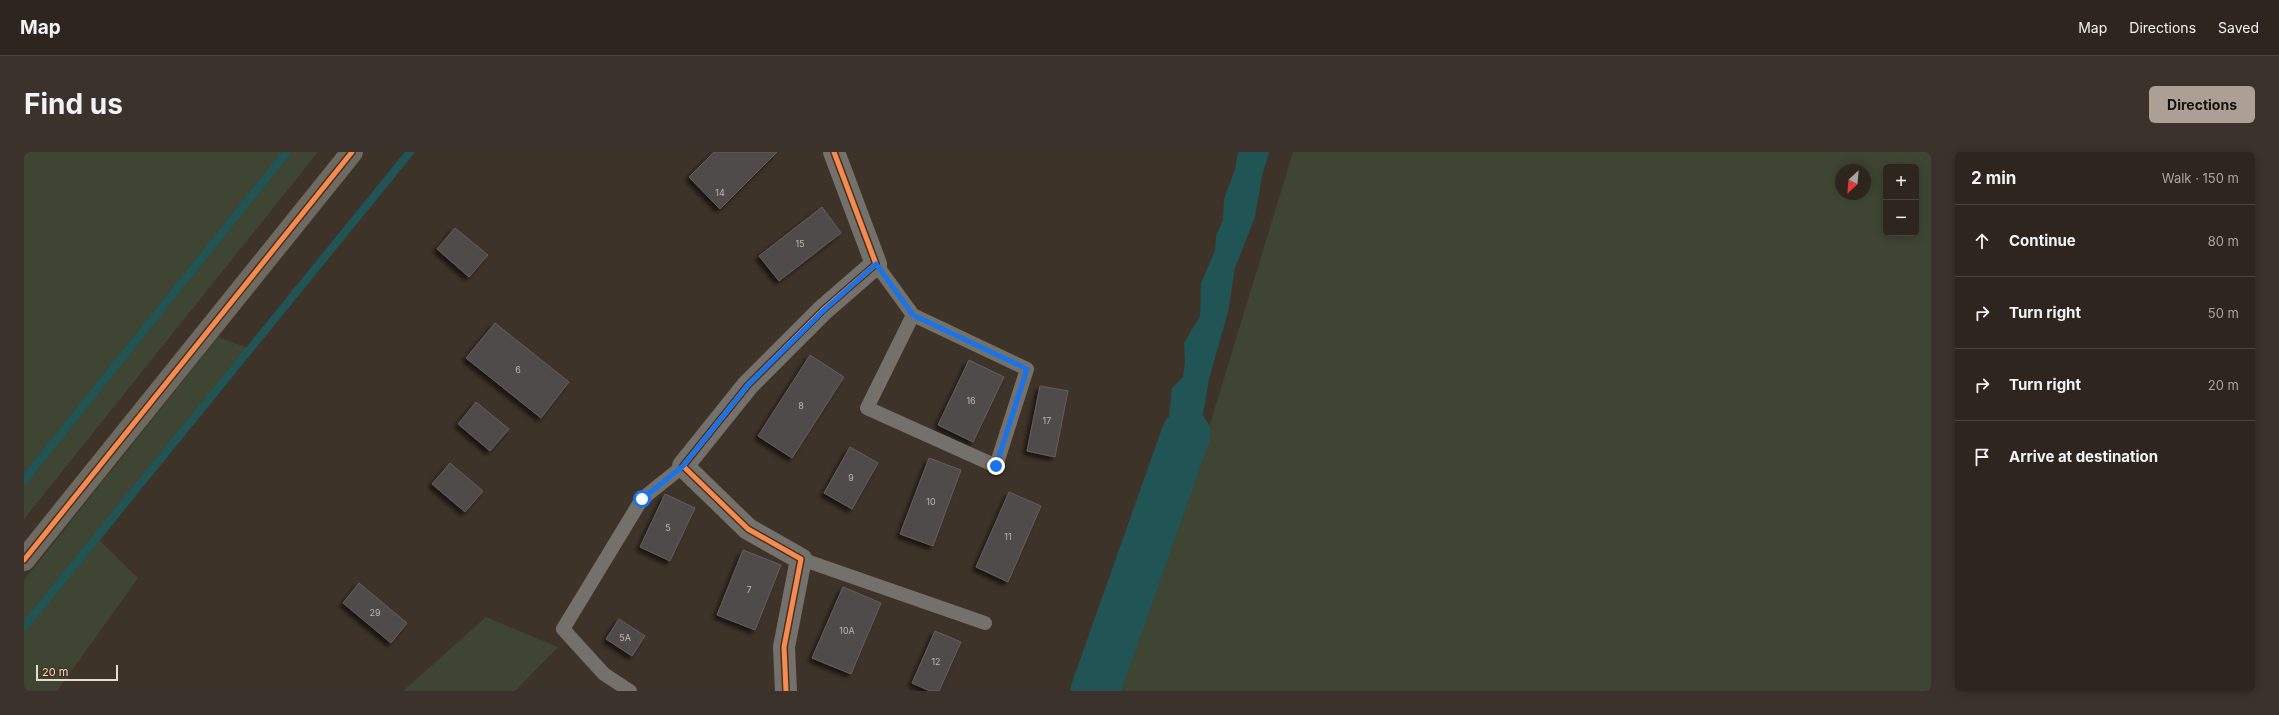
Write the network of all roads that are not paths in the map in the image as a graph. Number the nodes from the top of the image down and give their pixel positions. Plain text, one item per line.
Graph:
1 (352, 152) edge
2 (834, 152) edge
3 (876, 264) junction
4 (913, 315) junction
5 (683, 466) junction
6 (801, 559) junction
7 (24, 560) edge
8 (985, 623) dead end
9 (630, 691) edge
10 (786, 691) edge

1 - 7 street
2 - 3 street
3 - 4 lane
3 - 5 street
4 - 4 lane
5 - 6 street
5 - 9 lane
6 - 8 lane
6 - 10 street

